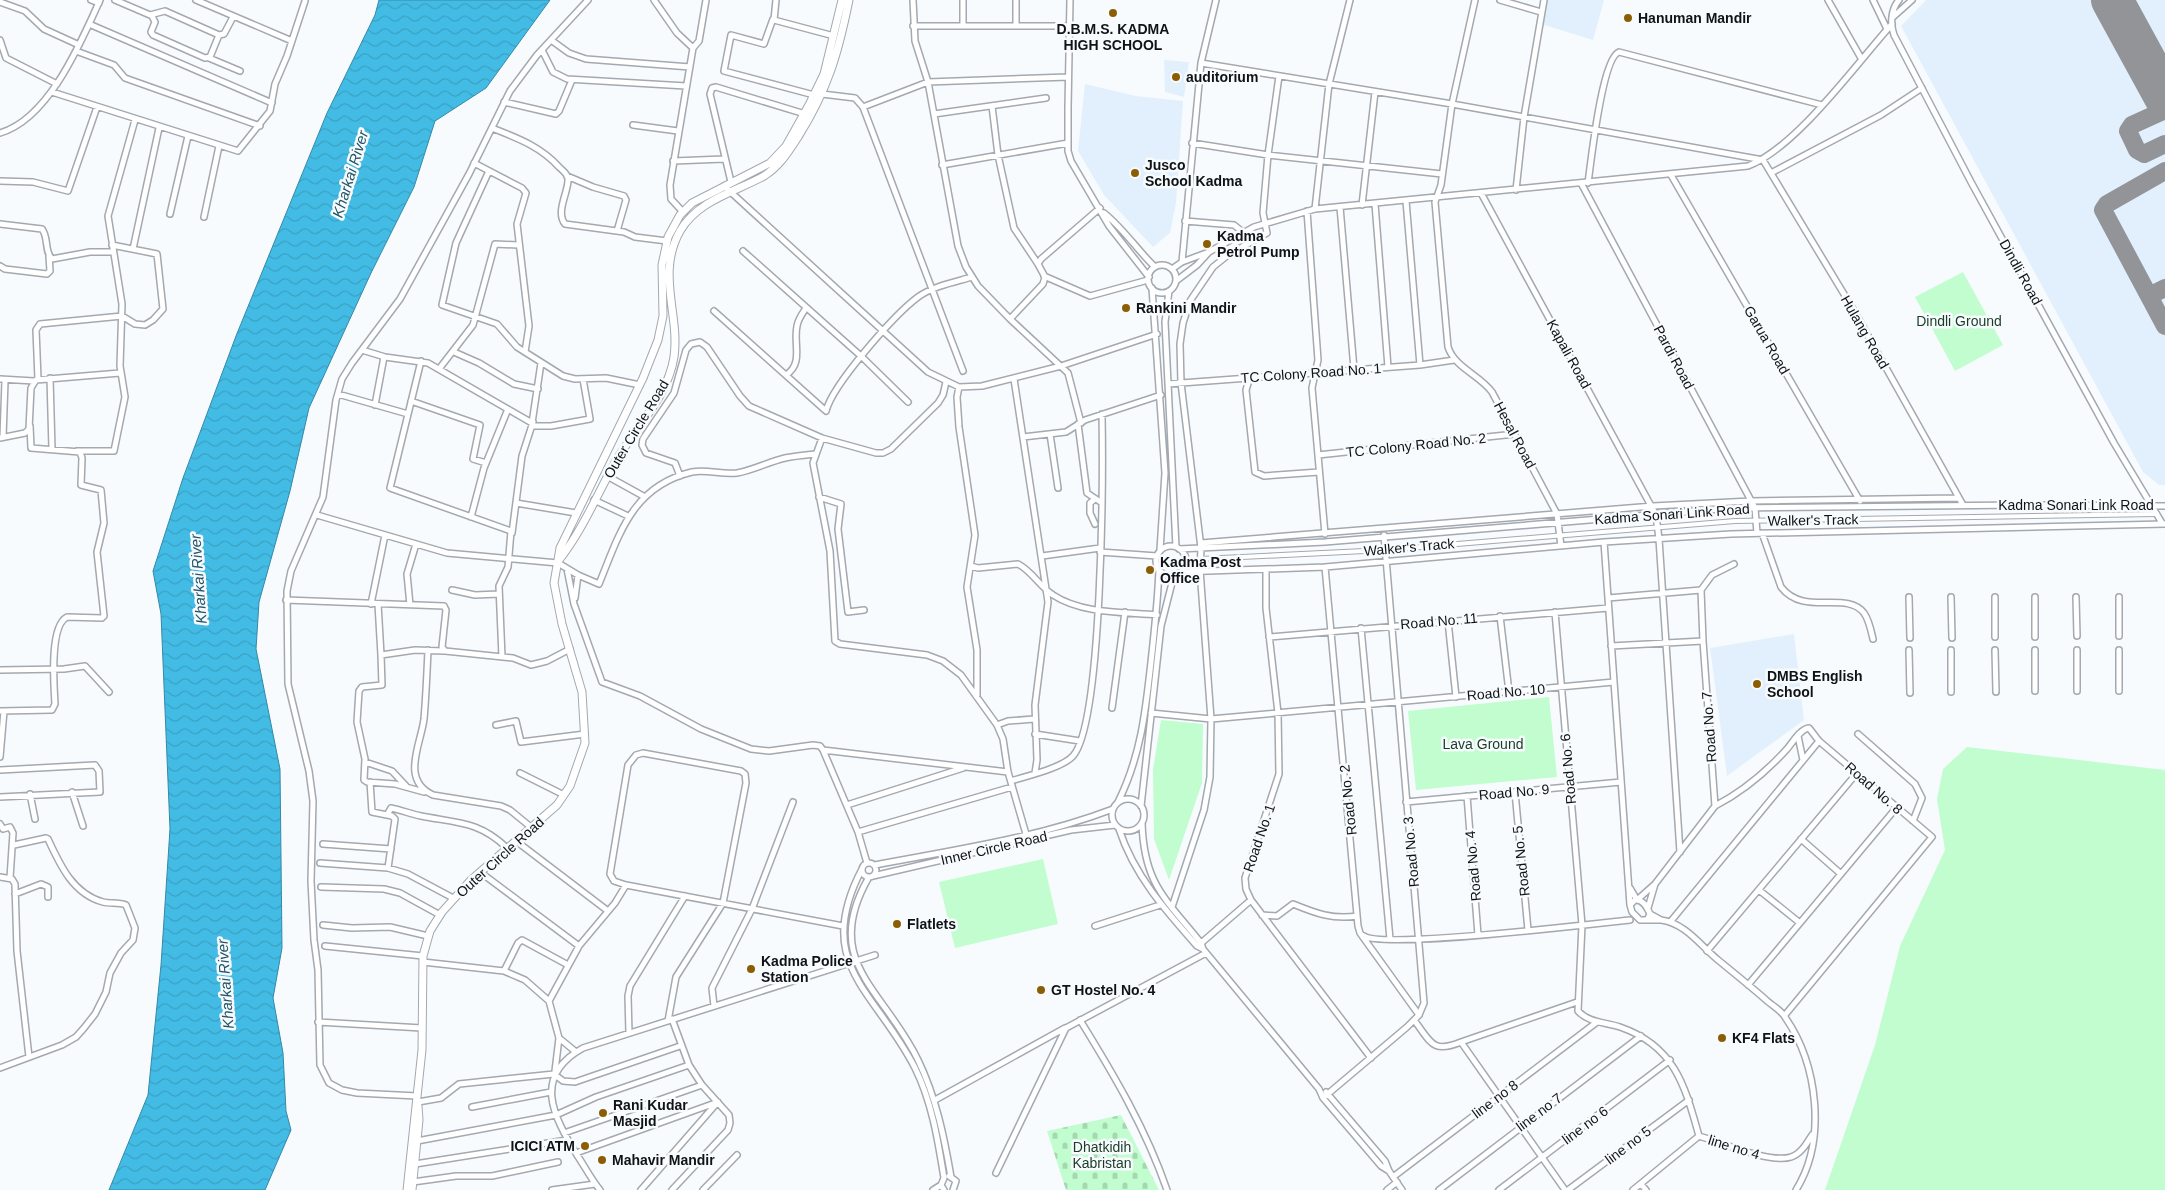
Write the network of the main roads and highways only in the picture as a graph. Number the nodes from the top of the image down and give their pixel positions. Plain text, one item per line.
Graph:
1 (842, 0) edge
2 (849, 0) edge
3 (818, 95) junction
4 (726, 189) junction
5 (559, 562) junction
6 (418, 1099) junction
7 (407, 1190) edge
8 (412, 1190) edge

1 - 3 main road, Outer Circle Road
2 - 3 main road, Outer Circle Road
3 - 4 main road, Outer Circle Road
3 - 4 main road, Outer Circle Road
4 - 5 main road, Outer Circle Road
4 - 5 main road, Outer Circle Road
5 - 6 main road, Outer Circle Road
6 - 7 main road, Outer Circle Road
6 - 8 main road

